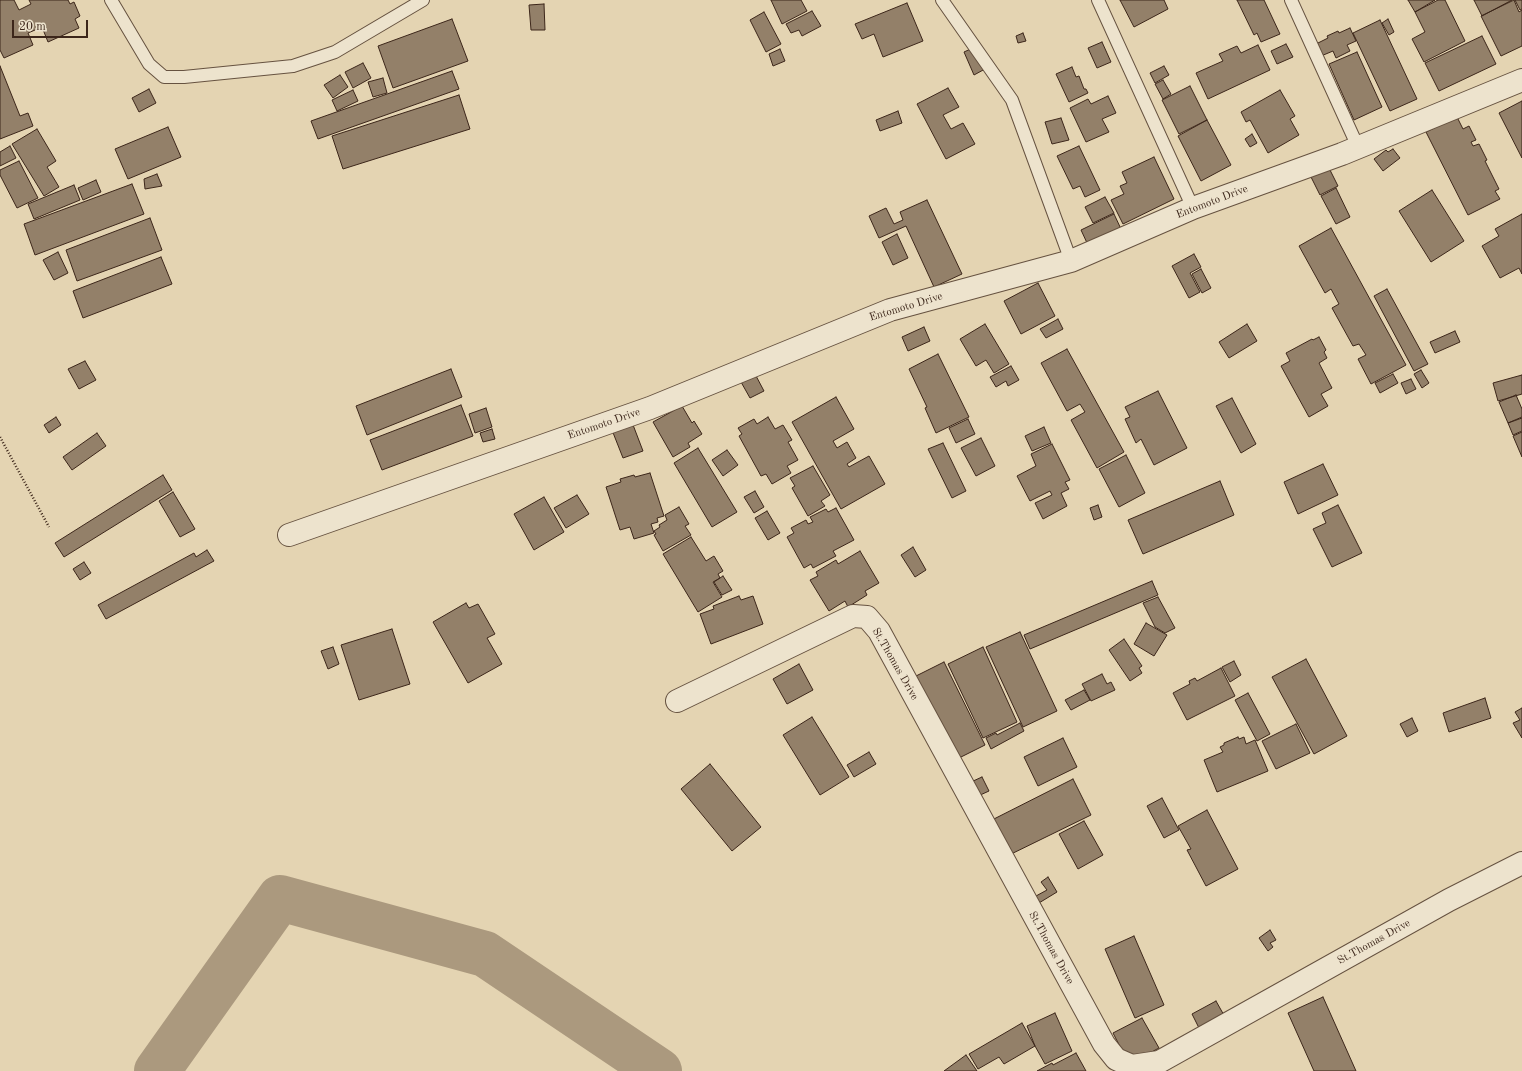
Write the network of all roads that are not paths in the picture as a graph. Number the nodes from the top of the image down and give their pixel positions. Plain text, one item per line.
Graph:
1 (111, 0) edge
2 (423, 0) edge
3 (942, 0) edge
4 (1098, 0) edge
5 (1291, 0) edge
6 (1522, 80) edge
7 (1358, 147) junction
8 (1193, 208) junction
9 (1072, 261) junction
10 (289, 535) dead end
11 (677, 701) dead end
12 (1522, 863) edge

1 - 2 lane
3 - 9 lane
4 - 8 lane
5 - 7 lane
6 - 7 street, Entomoto Drive
7 - 8 street, Entomoto Drive
8 - 9 street, Entomoto Drive
9 - 10 street, Entomoto Drive
11 - 12 street, St.Thomas Drive

